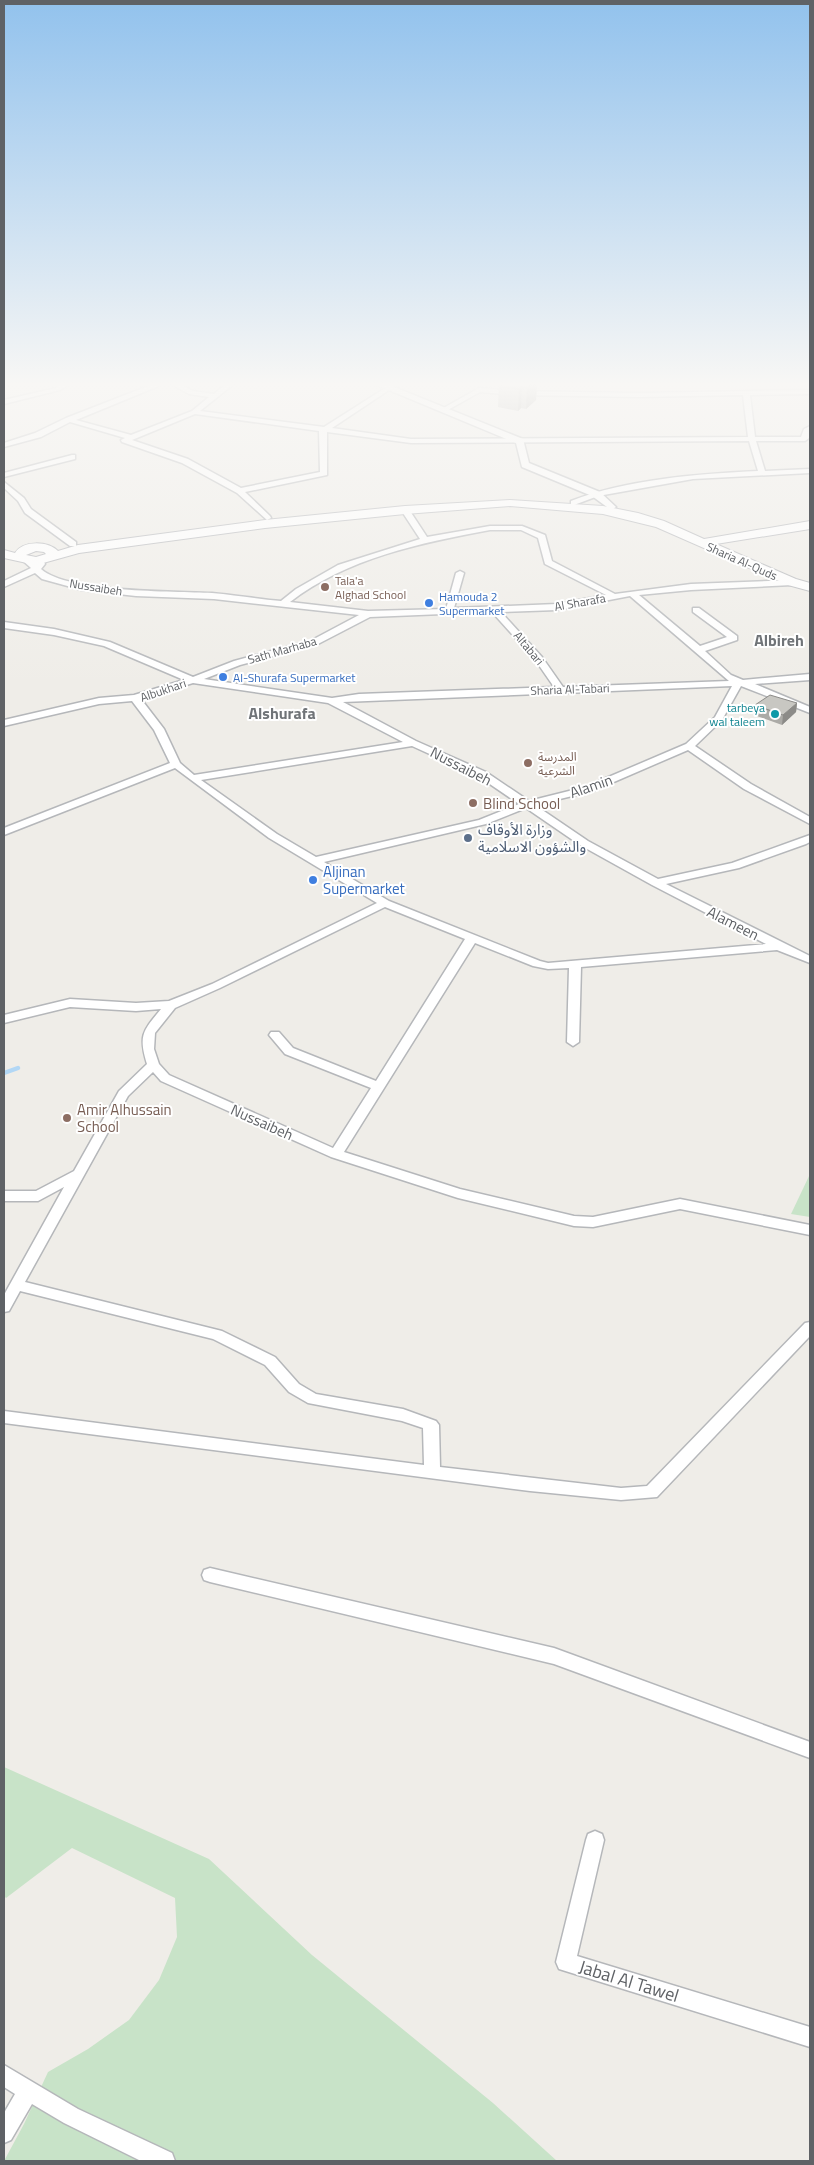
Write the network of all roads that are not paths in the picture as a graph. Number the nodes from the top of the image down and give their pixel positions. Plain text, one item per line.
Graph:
1 (4, 484) edge
2 (227, 484) edge
3 (273, 484) edge
4 (572, 484) edge
5 (652, 484) edge
6 (240, 491) junction
7 (596, 494) junction
8 (574, 503) junction
9 (403, 507) junction
10 (611, 507) junction
11 (267, 518) junction
12 (810, 523) edge
13 (680, 527) junction
14 (733, 536) junction
15 (425, 540) junction
16 (707, 542) junction
17 (73, 544) junction
18 (4, 548) edge
19 (730, 549) junction
20 (4, 554) edge
21 (48, 554) junction
22 (25, 555) junction
23 (36, 569) junction
24 (460, 573) dead end
25 (770, 573) junction
26 (810, 581) edge
27 (792, 582) junction
28 (745, 583) junction
29 (4, 584) edge
30 (810, 587) edge
31 (632, 593) junction
32 (613, 596) junction
33 (281, 605) junction
34 (494, 609) junction
35 (696, 610) dead end
36 (449, 612) junction
37 (368, 614) junction
38 (4, 625) edge
39 (698, 650) junction
40 (810, 677) edge
41 (193, 680) junction
42 (738, 683) junction
43 (561, 690) junction
44 (135, 698) junction
45 (330, 700) junction
46 (810, 710) edge
47 (4, 723) edge
48 (413, 743) junction
49 (689, 746) junction
50 (176, 764) junction
51 (192, 778) junction
52 (525, 805) junction
53 (810, 821) edge
54 (4, 832) edge
55 (810, 838) edge
56 (315, 861) junction
57 (656, 883) junction
58 (384, 903) junction
59 (472, 938) junction
60 (778, 946) junction
61 (810, 960) edge
62 (575, 964) junction
63 (171, 1005) junction
64 (4, 1019) edge
65 (276, 1035) dead end
66 (573, 1042) dead end
67 (153, 1066) junction
68 (379, 1087) junction
69 (336, 1154) junction
70 (78, 1174) junction
71 (4, 1196) edge
72 (810, 1230) edge
73 (16, 1285) junction
74 (4, 1307) edge
75 (810, 1327) edge
76 (4, 1417) edge
77 (432, 1473) junction
78 (210, 1575) dead end
79 (810, 1750) edge
80 (595, 1840) dead end
81 (810, 2037) edge
82 (4, 2075) edge
83 (28, 2091) junction
84 (4, 2133) edge
85 (164, 2161) edge

1 - 17 street
2 - 6 street
3 - 6 street
4 - 7 street
5 - 7 street
6 - 11 street
7 - 8 street
7 - 10 street
8 - 9 main road, Sharia Al-Quds
8 - 10 main road, Sharia Al-Quds
9 - 11 main road, Sharia Al-Quds
9 - 15 street
9 - 16 main road, Sharia Al-Quds
9 - 21 main road, Sharia Al-Quds
10 - 13 main road, Sharia Al-Quds
11 - 17 main road, Sharia Al-Quds
12 - 14 main road
13 - 14 main road
13 - 16 main road, Sharia Al-Quds
14 - 16 main road
14 - 19 main road
15 - 32 street
15 - 33 street
16 - 19 main road, Sharia Al-Quds
16 - 25 main road, Sharia Al-Quds
17 - 21 main road, Sharia Al-Quds
18 - 22 main road
19 - 26 main road, Sharia Al-Quds
20 - 22 main road
21 - 22 main road
21 - 23 street
22 - 23 street, Nussaibeh
23 - 29 street
23 - 33 street, Nussaibeh
24 - 36 street
25 - 27 main road, Sharia Al-Quds
25 - 28 street
27 - 28 street, Al Sharafa
27 - 30 main road, Sharia Al-Quds
28 - 31 street, Al Sharafa
31 - 32 street, Al Sharafa
31 - 39 street
32 - 34 street, Al Sharafa
33 - 37 street, Nussaibeh
34 - 36 street, Al Sharafa
34 - 43 street, Altabari
35 - 39 street
36 - 37 street, Al Sharafa
37 - 41 street, Sath Marhaba
38 - 41 street, Albukhari
39 - 42 street
40 - 42 street, Sharia Al-Tabari
41 - 44 street, Albukhari
41 - 45 street, Nussaibeh
42 - 43 street, Sharia Al-Tabari
42 - 46 street
42 - 49 street, Alamin
43 - 45 street, Sharia Al-Tabari
44 - 47 street
44 - 50 street, Albukhari
45 - 48 street, Nussaibeh
48 - 51 street
48 - 52 street, Nussaibeh
49 - 52 street, Alamin
49 - 53 street
50 - 51 street
50 - 54 street
51 - 56 street
52 - 56 street
52 - 57 street
55 - 57 street
56 - 58 street
57 - 60 street, Alameen
58 - 59 street
58 - 63 street
59 - 62 street
59 - 68 street
60 - 61 street, Alameen
60 - 62 street
62 - 66 street
63 - 64 street
63 - 67 street
65 - 68 street
67 - 69 street, Nussaibeh
67 - 70 street
68 - 69 street
69 - 72 street, Nussaibeh
70 - 71 street
70 - 73 street
73 - 74 street
73 - 77 street
75 - 77 street
76 - 77 street
78 - 79 street
80 - 81 street, Jabal Al Tawel
82 - 83 street
83 - 84 street
83 - 85 street

